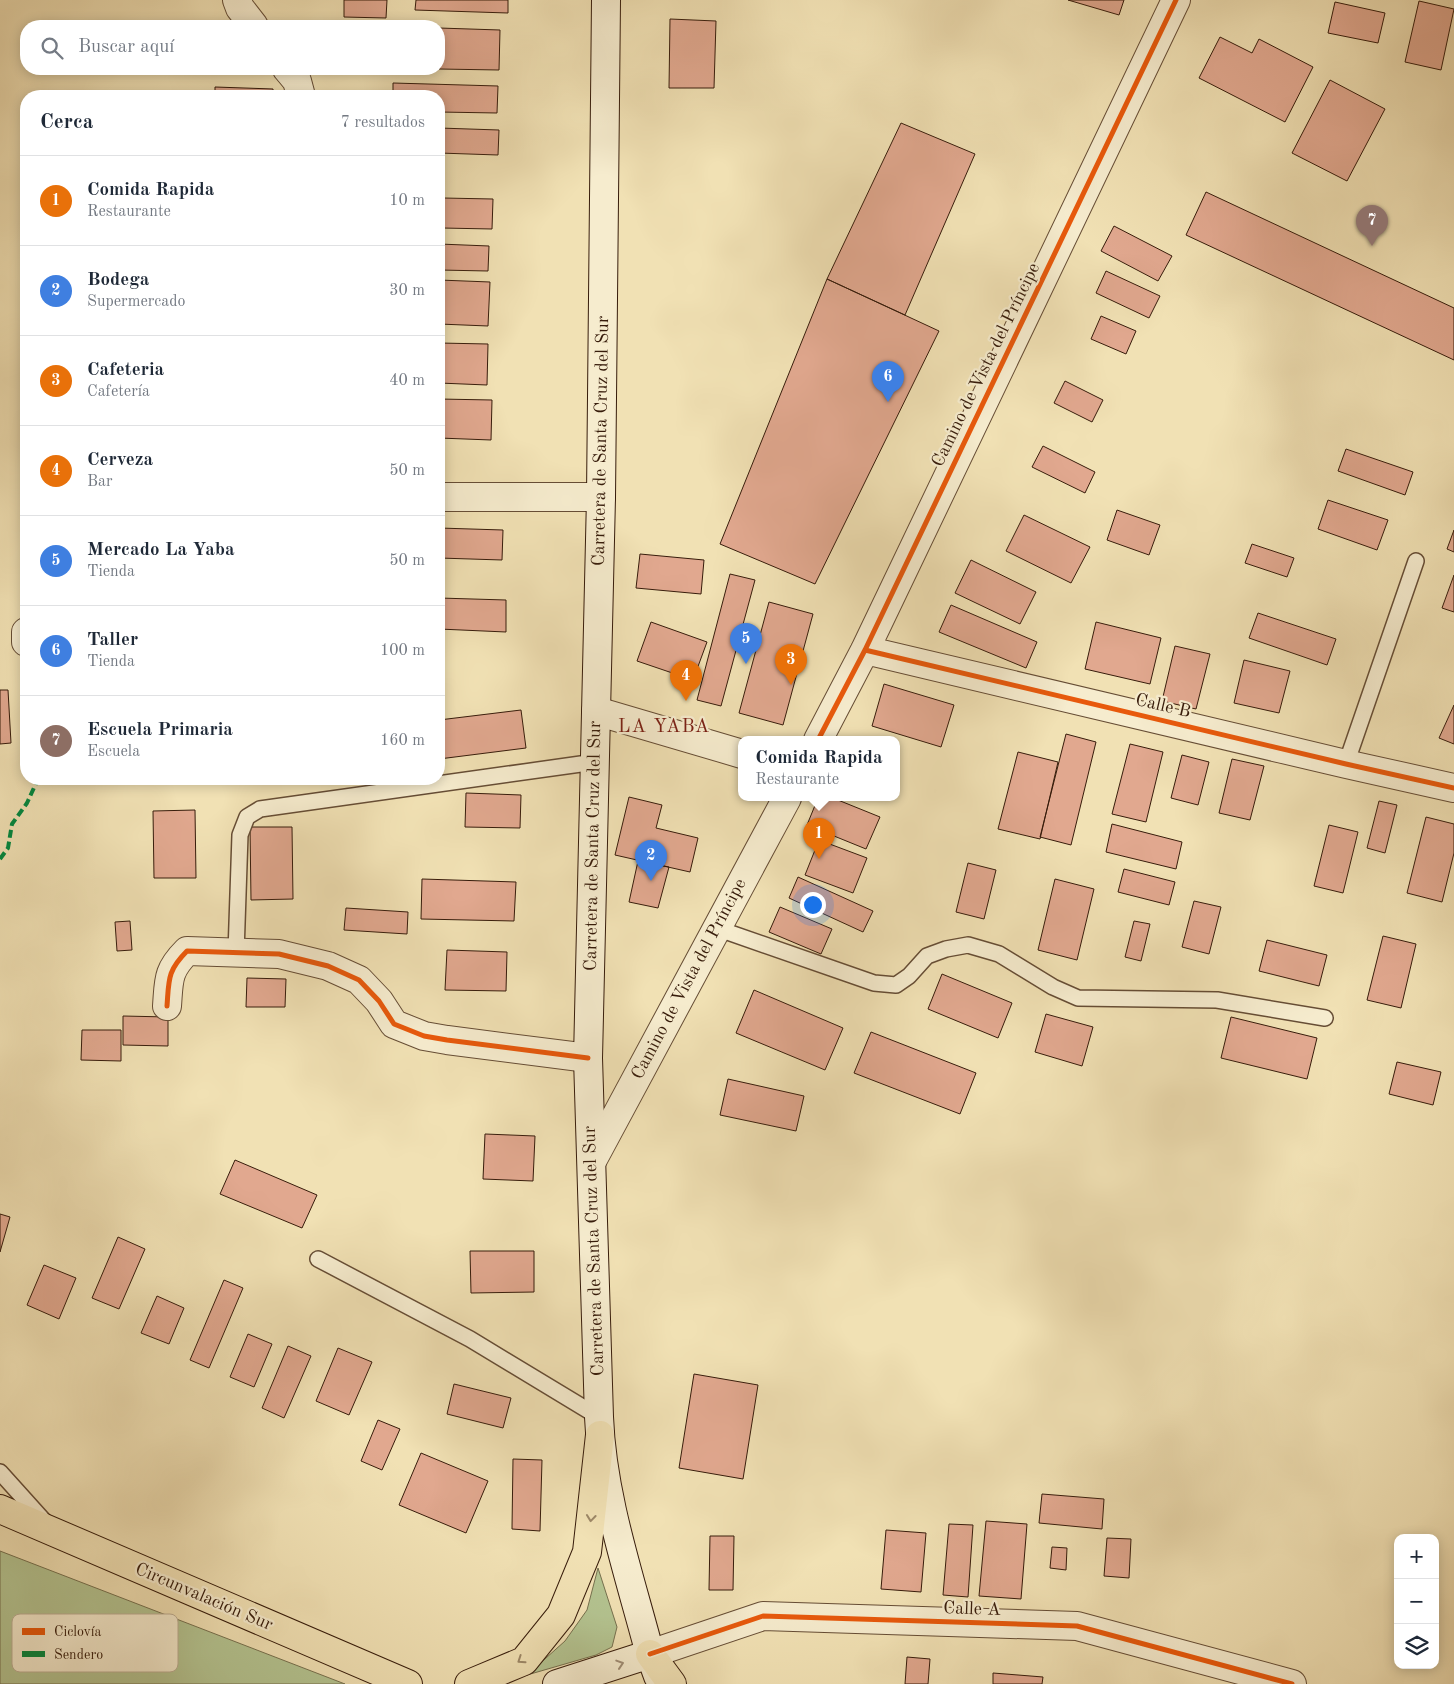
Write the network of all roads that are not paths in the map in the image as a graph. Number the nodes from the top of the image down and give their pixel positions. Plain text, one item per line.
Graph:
1 (237, 0) edge
2 (606, 0) edge
3 (1176, 0) edge
4 (249, 20) edge
5 (292, 75) edge
6 (299, 90) edge
7 (601, 496) junction
8 (445, 497) edge
9 (1416, 561) dead end
10 (865, 650) junction
11 (596, 711) junction
12 (820, 736) edge
13 (738, 753) edge
14 (595, 762) junction
15 (1346, 764) junction
16 (445, 783) edge
17 (431, 785) edge
18 (1454, 788) edge
19 (785, 801) edge
20 (716, 928) junction
21 (236, 953) junction
22 (167, 1006) dead end
23 (1326, 1018) dead end
24 (588, 1058) junction
25 (592, 1161) junction
26 (318, 1259) dead end
27 (599, 1426) junction
28 (0, 1472) edge
29 (0, 1509) edge
30 (54, 1533) junction
31 (650, 1654) junction
32 (408, 1684) edge
33 (469, 1684) edge
34 (557, 1684) edge
35 (660, 1684) edge
36 (672, 1684) edge
37 (1292, 1684) edge

1 - 4 street
2 - 7 street, Carretera de Santa Cruz del Sur
3 - 10 street, Camino de Vista del Príncipe
5 - 6 street
7 - 8 street
7 - 11 street, Carretera de Santa Cruz del Sur
9 - 15 lane
10 - 12 street, Camino de Vista del Príncipe
10 - 15 street, Calle B
11 - 13 street
11 - 14 street, Carretera de Santa Cruz del Sur
14 - 16 lane
14 - 24 street, Carretera de Santa Cruz del Sur
15 - 18 street, Calle B
17 - 21 lane
19 - 20 street, Camino de Vista del Príncipe
20 - 23 lane
20 - 25 street, Camino de Vista del Príncipe
21 - 22 street
21 - 24 street
24 - 25 street, Carretera de Santa Cruz del Sur
25 - 27 street, Carretera de Santa Cruz del Sur
26 - 27 lane
27 - 31 street, Carretera de Santa Cruz del Sur
27 -> 33 main road
28 - 30 lane
29 - 30 main road, Circunvalación Sur
30 - 32 main road, Circunvalación Sur
34 -> 31 street, Calle A
31 - 35 street, Carretera de Santa Cruz del Sur
31 - 36 main road
31 - 37 street, Calle A

